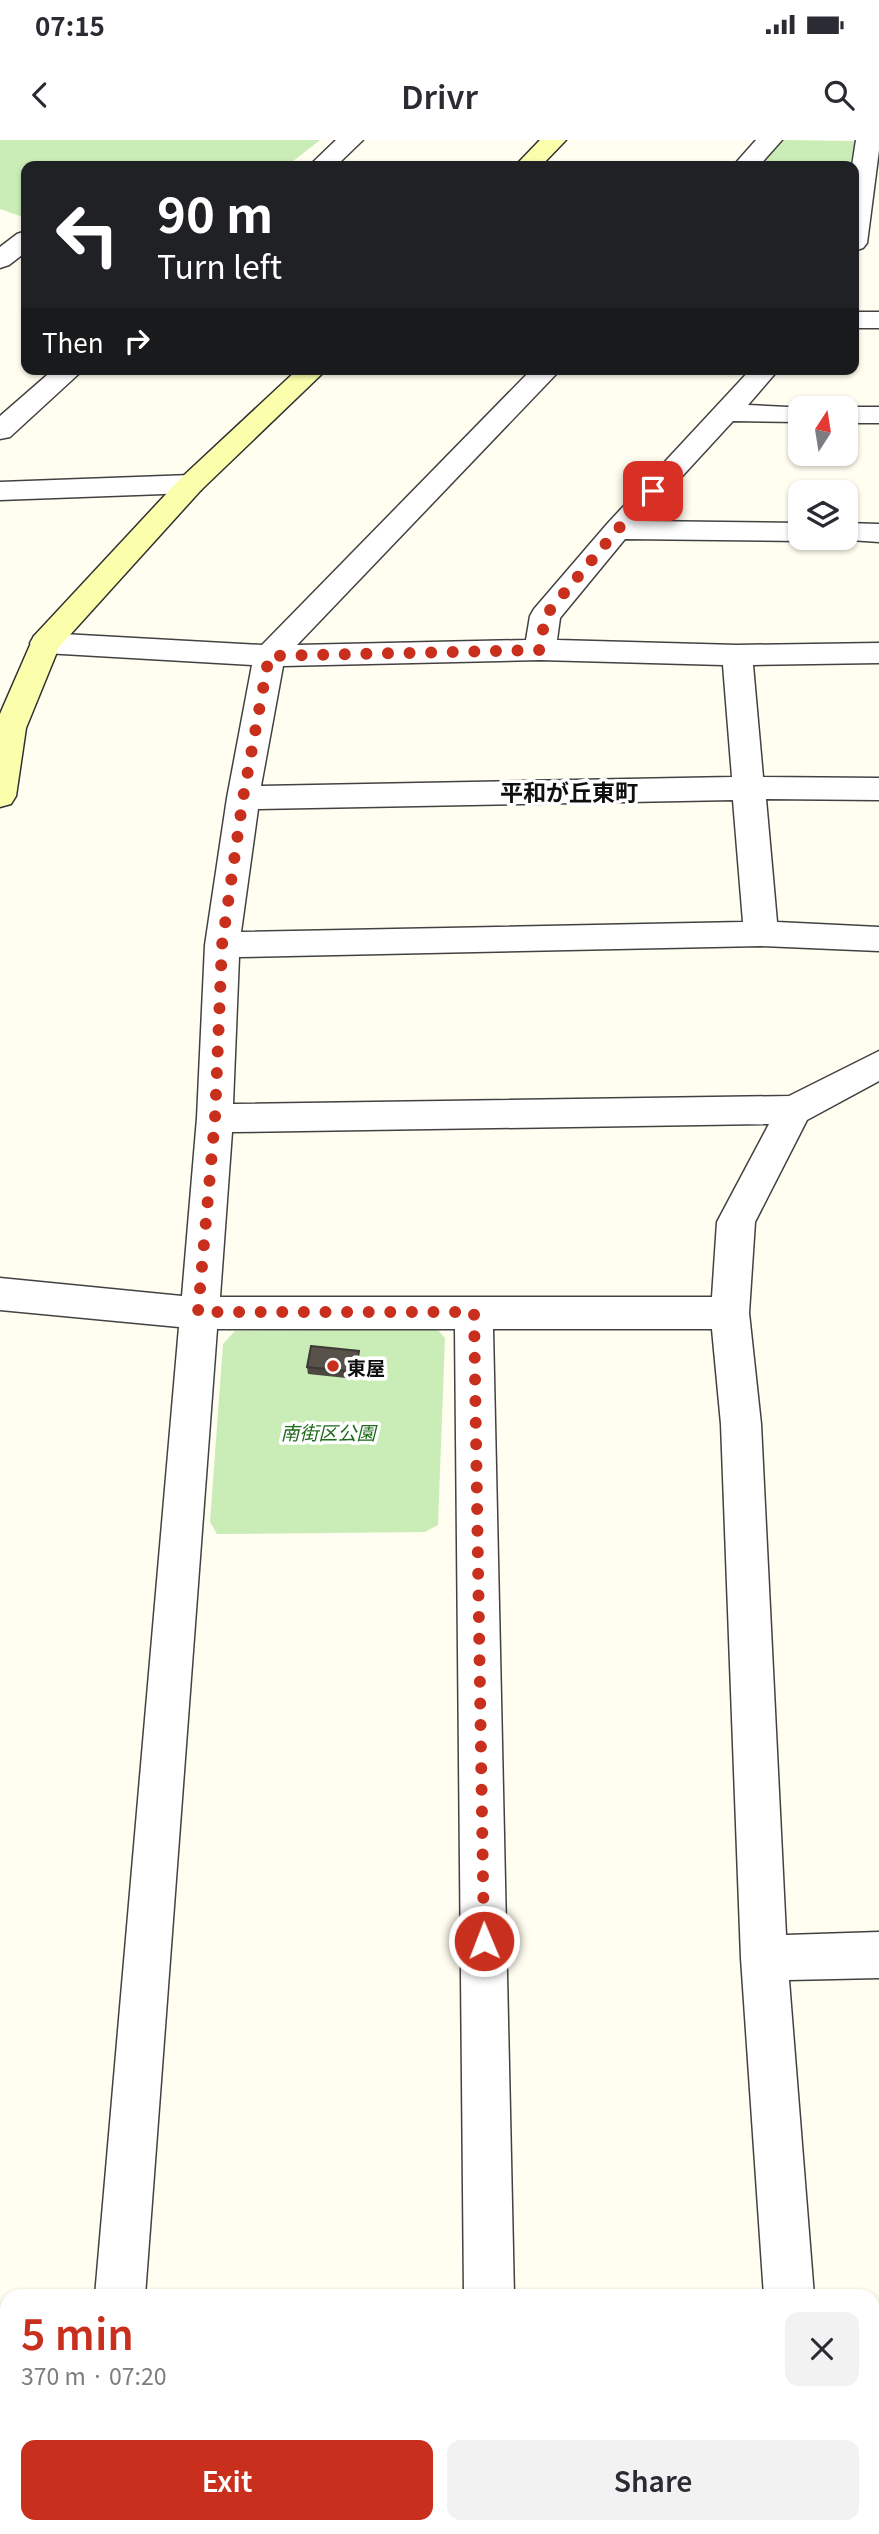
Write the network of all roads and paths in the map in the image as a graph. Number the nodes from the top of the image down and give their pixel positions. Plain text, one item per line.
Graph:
1 (351, 140) edge
2 (554, 140) edge
3 (770, 140) edge
4 (868, 140) edge
5 (327, 161) edge
6 (532, 161) edge
7 (750, 161) edge
8 (872, 169) edge
9 (859, 222) edge
10 (0, 225) edge
11 (21, 234) edge
12 (21, 241) edge
13 (0, 260) edge
14 (859, 320) edge
15 (879, 320) edge
16 (64, 375) edge
17 (308, 375) edge
18 (542, 375) edge
19 (761, 375) edge
20 (726, 414) junction
21 (788, 414) edge
22 (858, 415) edge
23 (879, 415) edge
24 (0, 431) edge
25 (191, 484) junction
26 (0, 491) edge
27 (617, 530) junction
28 (788, 532) edge
29 (858, 532) edge
30 (879, 533) edge
31 (45, 643) junction
32 (540, 650) junction
33 (879, 653) edge
34 (737, 655) junction
35 (269, 656) junction
36 (5, 728) edge
37 (749, 788) junction
38 (879, 789) edge
39 (0, 796) edge
40 (243, 798) junction
41 (761, 934) junction
42 (879, 939) edge
43 (222, 945) junction
44 (879, 1065) edge
45 (794, 1110) junction
46 (215, 1118) junction
47 (0, 1294) edge
48 (198, 1312) junction
49 (474, 1312) junction
50 (730, 1313) junction
51 (879, 1955) edge
52 (764, 1958) junction
53 (121, 2289) edge
54 (489, 2289) edge
55 (788, 2289) edge

1 - 5 street
2 - 6 street
3 - 7 street
4 - 8 street
8 - 9 street
10 - 11 street
12 - 13 street
14 - 15 street
16 - 24 street
17 - 25 street
18 - 35 street
19 - 20 street
20 - 21 street
20 - 27 street
22 - 23 street
25 - 26 street
25 - 31 street
27 - 28 street
27 - 32 street
29 - 30 street
31 - 35 street
31 - 36 street
32 - 34 street
32 - 35 street
33 - 34 street
34 - 37 street
35 - 40 street
36 - 39 street
37 - 38 street
37 - 40 street
37 - 41 street
40 - 43 street
41 - 42 street
41 - 43 street
43 - 46 street
44 - 45 street
45 - 46 street
45 - 50 street
46 - 48 street
47 - 48 street
48 - 49 street
48 - 53 street
49 - 50 street
49 - 54 street
50 - 52 street
51 - 52 street
52 - 55 street

